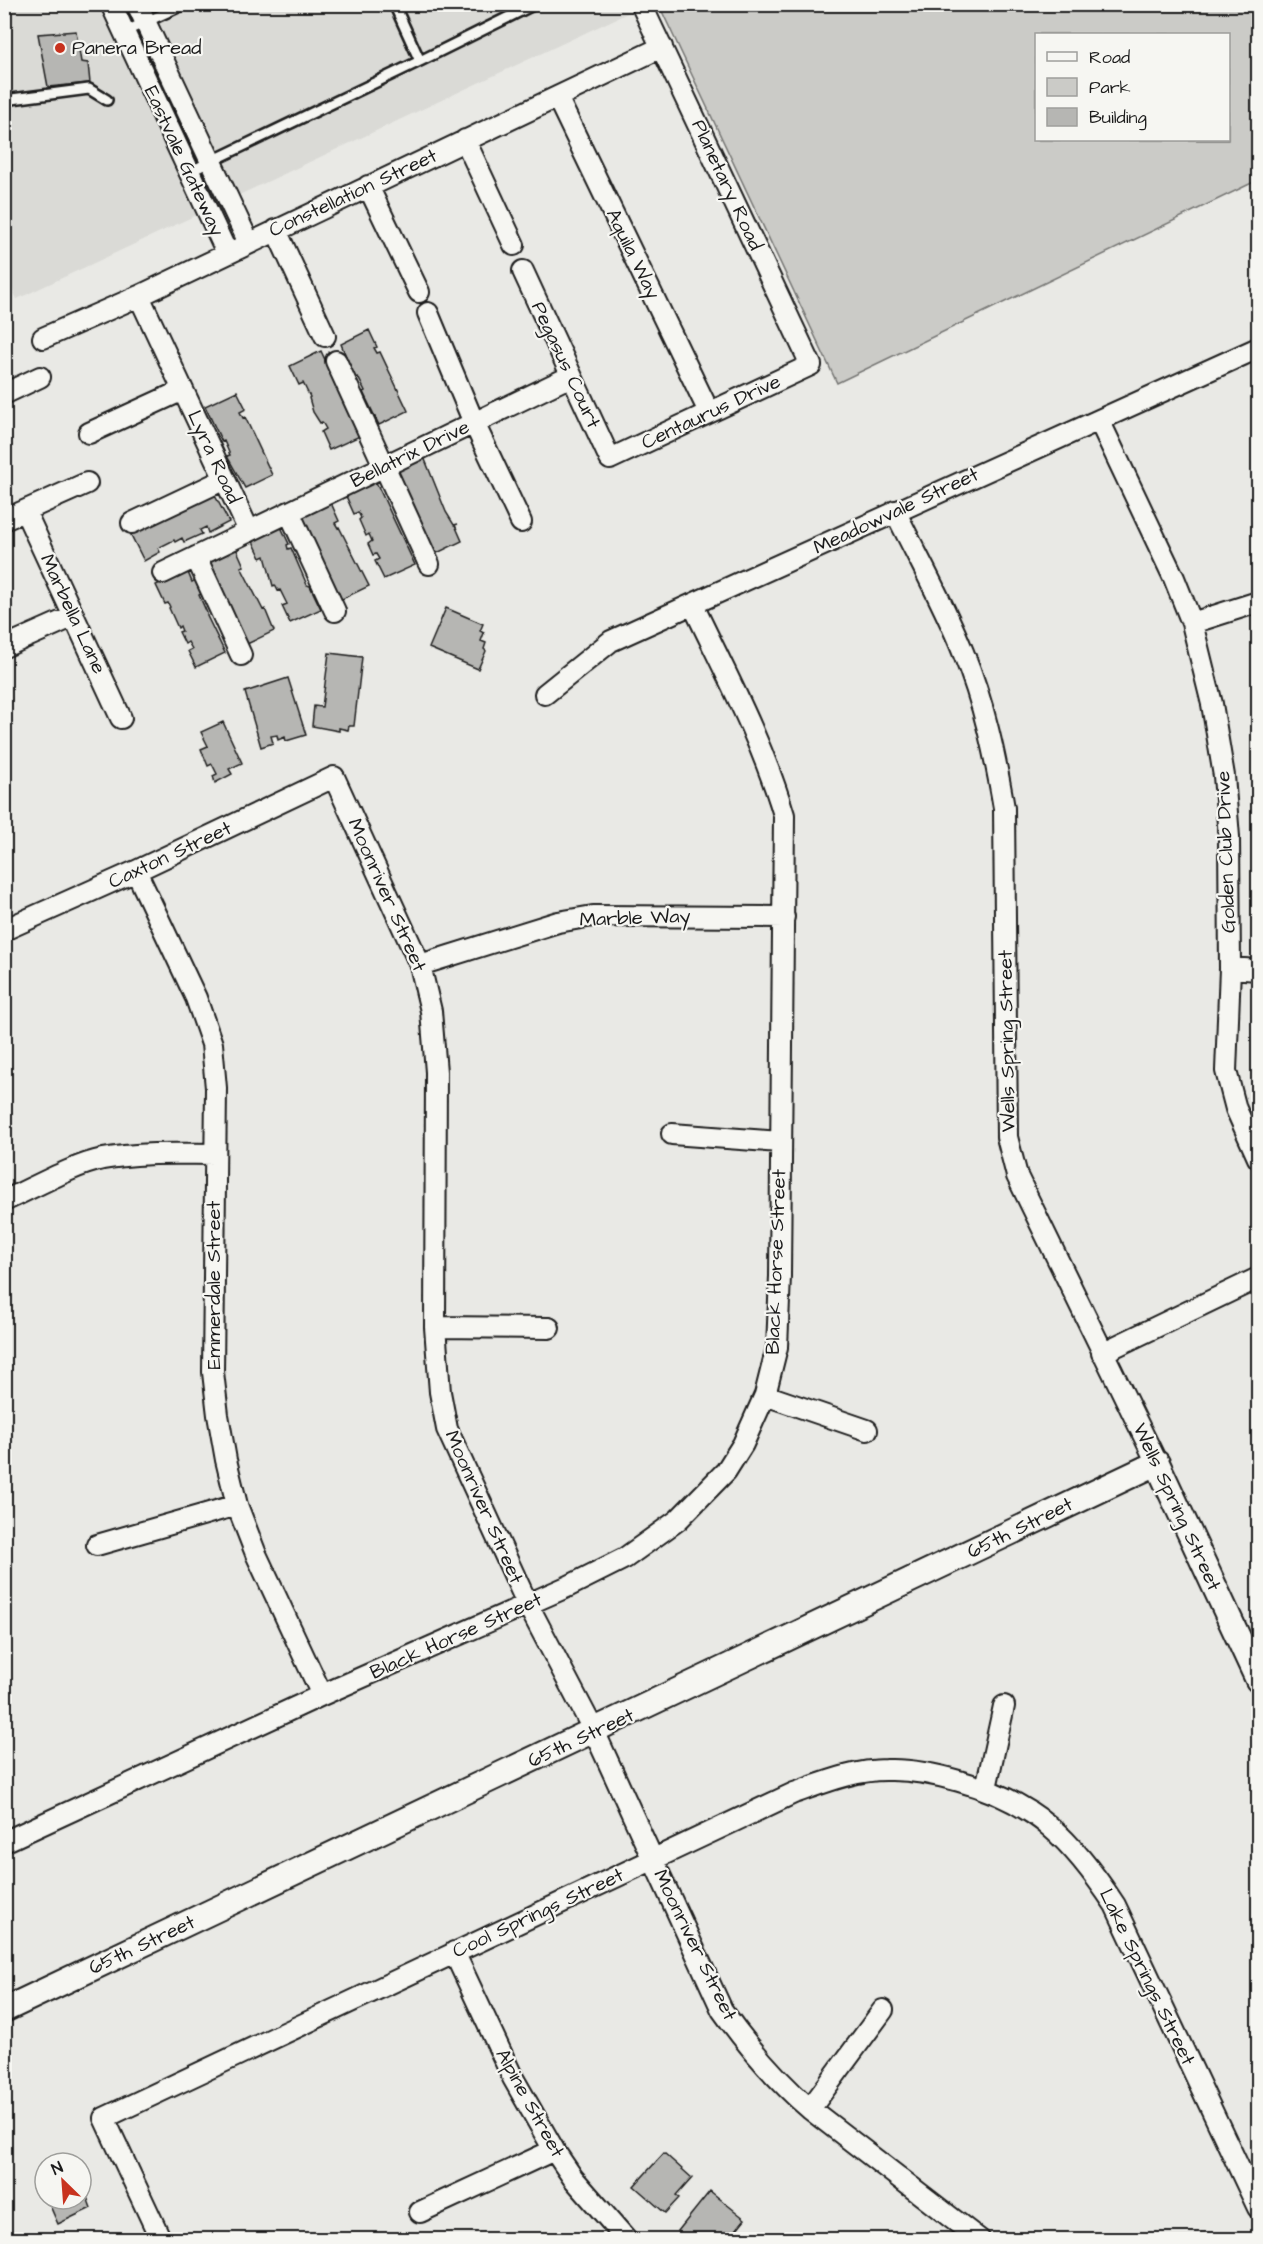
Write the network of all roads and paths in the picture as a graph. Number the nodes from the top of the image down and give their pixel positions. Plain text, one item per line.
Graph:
1 (111, 4) edge
2 (137, 4) edge
3 (185, 4) edge
4 (394, 4) edge
5 (535, 4) edge
6 (642, 5) edge
7 (146, 23) junction
8 (124, 32) junction
9 (662, 47) junction
10 (420, 60) junction
11 (557, 97) junction
12 (4, 100) edge
13 (106, 100) dead end
14 (465, 140) junction
15 (211, 162) junction
16 (189, 172) junction
17 (368, 186) junction
18 (276, 230) junction
19 (249, 243) junction
20 (514, 245) dead end
21 (227, 253) junction
22 (523, 271) dead end
23 (419, 292) dead end
24 (139, 296) junction
25 (428, 313) dead end
26 (325, 336) dead end
27 (43, 338) dead end
28 (1258, 348) edge
29 (336, 361) dead end
30 (811, 365) joint
31 (571, 376) junction
32 (40, 377) dead end
33 (183, 390) junction
34 (4, 394) edge
35 (709, 412) junction
36 (1099, 420) junction
37 (474, 423) junction
38 (89, 433) dead end
39 (610, 459) joint
40 (385, 466) junction
41 (225, 480) junction
42 (87, 483) dead end
43 (25, 511) junction
44 (895, 511) junction
45 (289, 512) junction
46 (4, 520) edge
47 (521, 522) dead end
48 (132, 523) dead end
49 (249, 531) junction
50 (196, 557) junction
51 (429, 564) dead end
52 (164, 573) dead end
53 (1258, 602) edge
54 (693, 605) junction
55 (334, 611) dead end
56 (74, 616) junction
57 (1192, 623) junction
58 (4, 647) edge
59 (241, 655) dead end
60 (545, 693) dead end
61 (122, 718) dead end
62 (334, 777) joint
63 (136, 871) junction
64 (784, 916) junction
65 (4, 930) edge
66 (420, 965) junction
67 (1230, 968) junction
68 (1258, 970) edge
69 (672, 1134) dead end
70 (780, 1142) junction
71 (215, 1154) junction
72 (1258, 1158) edge
73 (4, 1201) edge
74 (1258, 1278) edge
75 (435, 1327) junction
76 (549, 1328) dead end
77 (1102, 1353) junction
78 (765, 1395) junction
79 (867, 1430) dead end
80 (1156, 1463) junction
81 (237, 1505) junction
82 (97, 1545) dead end
83 (527, 1603) junction
84 (1258, 1680) edge
85 (322, 1695) junction
86 (1005, 1706) dead end
87 (594, 1731) junction
88 (986, 1788) junction
89 (4, 1842) edge
90 (653, 1859) junction
91 (454, 1952) junction
92 (4, 2010) edge
93 (883, 2010) dead end
94 (810, 2109) junction
95 (554, 2150) junction
96 (1258, 2208) edge
97 (420, 2212) dead end
98 (161, 2240) edge
99 (627, 2240) edge
100 (980, 2240) edge

1 - 8 street, Eastvale Gateway
2 - 7 street, Eastvale Gateway
3 - 7 lane
4 - 10 lane
5 - 10 lane
6 - 9 street, Planetary Road
7 - 8 lane
7 - 15 street, Eastvale Gateway
8 - 16 street, Eastvale Gateway
9 - 11 street, Constellation Street
9 - 30 street, Planetary Road
10 - 15 lane
11 - 14 street, Constellation Street
11 - 35 street, Aquila Way
12 - 13 lane
14 - 17 street, Constellation Street
14 - 20 street
15 - 16 lane
15 - 19 street, Eastvale Gateway
16 - 21 street, Eastvale Gateway
17 - 18 street, Constellation Street
17 - 23 street
18 - 19 street, Constellation Street
18 - 26 street
19 - 21 street, Constellation Street
21 - 24 street, Constellation Street
22 - 31 street, Pegasus Court
24 - 27 street, Constellation Street
24 - 33 street, Lyra Road
25 - 37 street
28 - 36 street, Meadowvale Street
29 - 40 street
30 - 35 street, Centaurus Drive
31 - 37 street, Bellatrix Drive
31 - 39 street, Pegasus Court
32 - 34 street
33 - 38 street
33 - 41 street, Lyra Road
35 - 39 street, Centaurus Drive
36 - 44 street, Meadowvale Street
36 - 57 street, Golden Club Drive
37 - 40 street, Bellatrix Drive
37 - 47 street
40 - 45 street, Bellatrix Drive
40 - 51 street
41 - 48 street
41 - 49 street, Lyra Road
42 - 43 street
43 - 46 street
43 - 56 street, Marbella Lane
44 - 54 street, Meadowvale Street
44 - 77 street, Wells Spring Street
45 - 49 street, Bellatrix Drive
45 - 55 street
49 - 50 street
50 - 52 street
50 - 59 street
53 - 57 street
54 - 60 street, Meadowvale Street
54 - 64 street, Black Horse Street
56 - 58 street
56 - 61 street, Marbella Lane
57 - 67 street, Golden Club Drive
62 - 63 street, Caxton Street
62 - 66 street, Moonriver Street
63 - 65 street, Caxton Street
63 - 71 street, Emmerdale Street
64 - 66 street, Marble Way
64 - 70 street, Black Horse Street
66 - 75 street, Moonriver Street
67 - 68 street
67 - 72 street, Golden Club Drive
69 - 70 street
70 - 78 street, Black Horse Street
71 - 73 street
71 - 81 street, Emmerdale Street
74 - 77 street
75 - 76 street
75 - 83 street, Moonriver Street
77 - 80 street, Wells Spring Street
78 - 79 street
78 - 83 street, Black Horse Street
80 - 84 street, Wells Spring Street
80 - 87 street, 65th Street
81 - 82 street
81 - 85 street, Emmerdale Street
83 - 85 street, Black Horse Street
83 - 87 street, Moonriver Street
85 - 89 street, Black Horse Street
86 - 88 street
87 - 90 street, Moonriver Street
87 - 92 street, 65th Street
88 - 90 street, Cool Springs Street
88 - 96 street, Lake Springs Street
90 - 91 street, Cool Springs Street
90 - 94 street, Moonriver Street
91 - 95 street, Alpine Street
91 - 98 street, Cool Springs Street
93 - 94 street
94 - 100 street, Moonriver Street
95 - 97 street
95 - 99 street, Alpine Street

